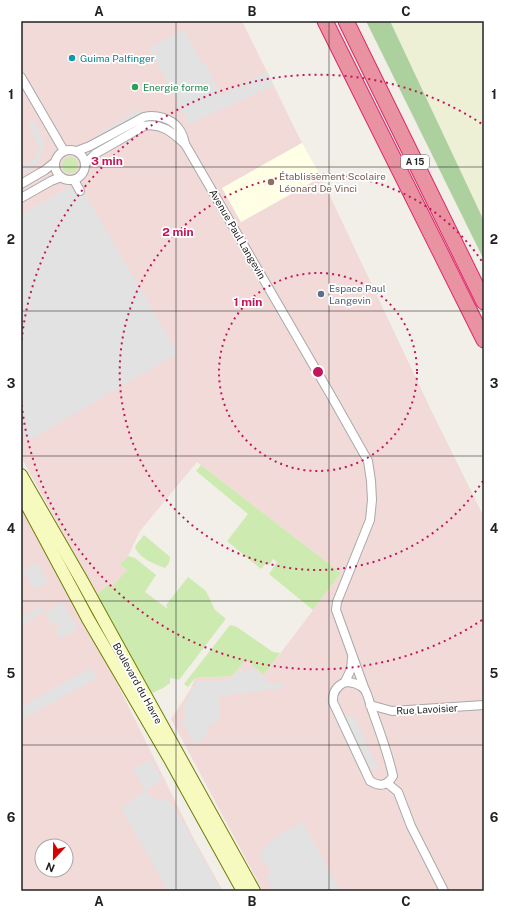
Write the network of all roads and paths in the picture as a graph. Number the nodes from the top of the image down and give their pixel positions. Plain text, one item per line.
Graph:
1 (325, 21) edge
2 (346, 21) edge
3 (21, 77) edge
4 (185, 144) junction
5 (64, 151) junction
6 (77, 151) junction
7 (55, 162) junction
8 (85, 164) junction
9 (61, 177) junction
10 (74, 180) junction
11 (21, 184) edge
12 (80, 191) dead end
13 (21, 198) edge
14 (484, 302) edge
15 (484, 340) edge
16 (21, 475) edge
17 (21, 494) edge
18 (352, 655) junction
19 (345, 682) junction
20 (365, 690) junction
21 (370, 704) junction
22 (484, 705) edge
23 (387, 783) junction
24 (243, 891) edge
25 (254, 891) edge
26 (444, 891) edge

1 - 15 highway, A 15
2 - 14 highway, A 15
3 - 5 street
4 - 6 street, Avenue Paul Langevin
4 - 8 street
4 - 18 street, Avenue Paul Langevin
5 - 6 street
5 - 7 street
6 - 8 street
7 - 9 street
7 - 11 street
8 - 10 street
9 - 10 street
9 - 13 street
10 - 12 street
16 - 25 main road, Boulevard du Havre
17 - 24 main road, Boulevard du Havre
18 - 19 street, Avenue Paul Langevin
18 - 20 street, Avenue Paul Langevin
19 - 20 street
19 - 23 street, Avenue Paul Langevin
20 - 21 street, Avenue Paul Langevin
21 - 22 street, Rue Lavoisier
21 - 23 street, Avenue Paul Langevin
23 - 26 street

